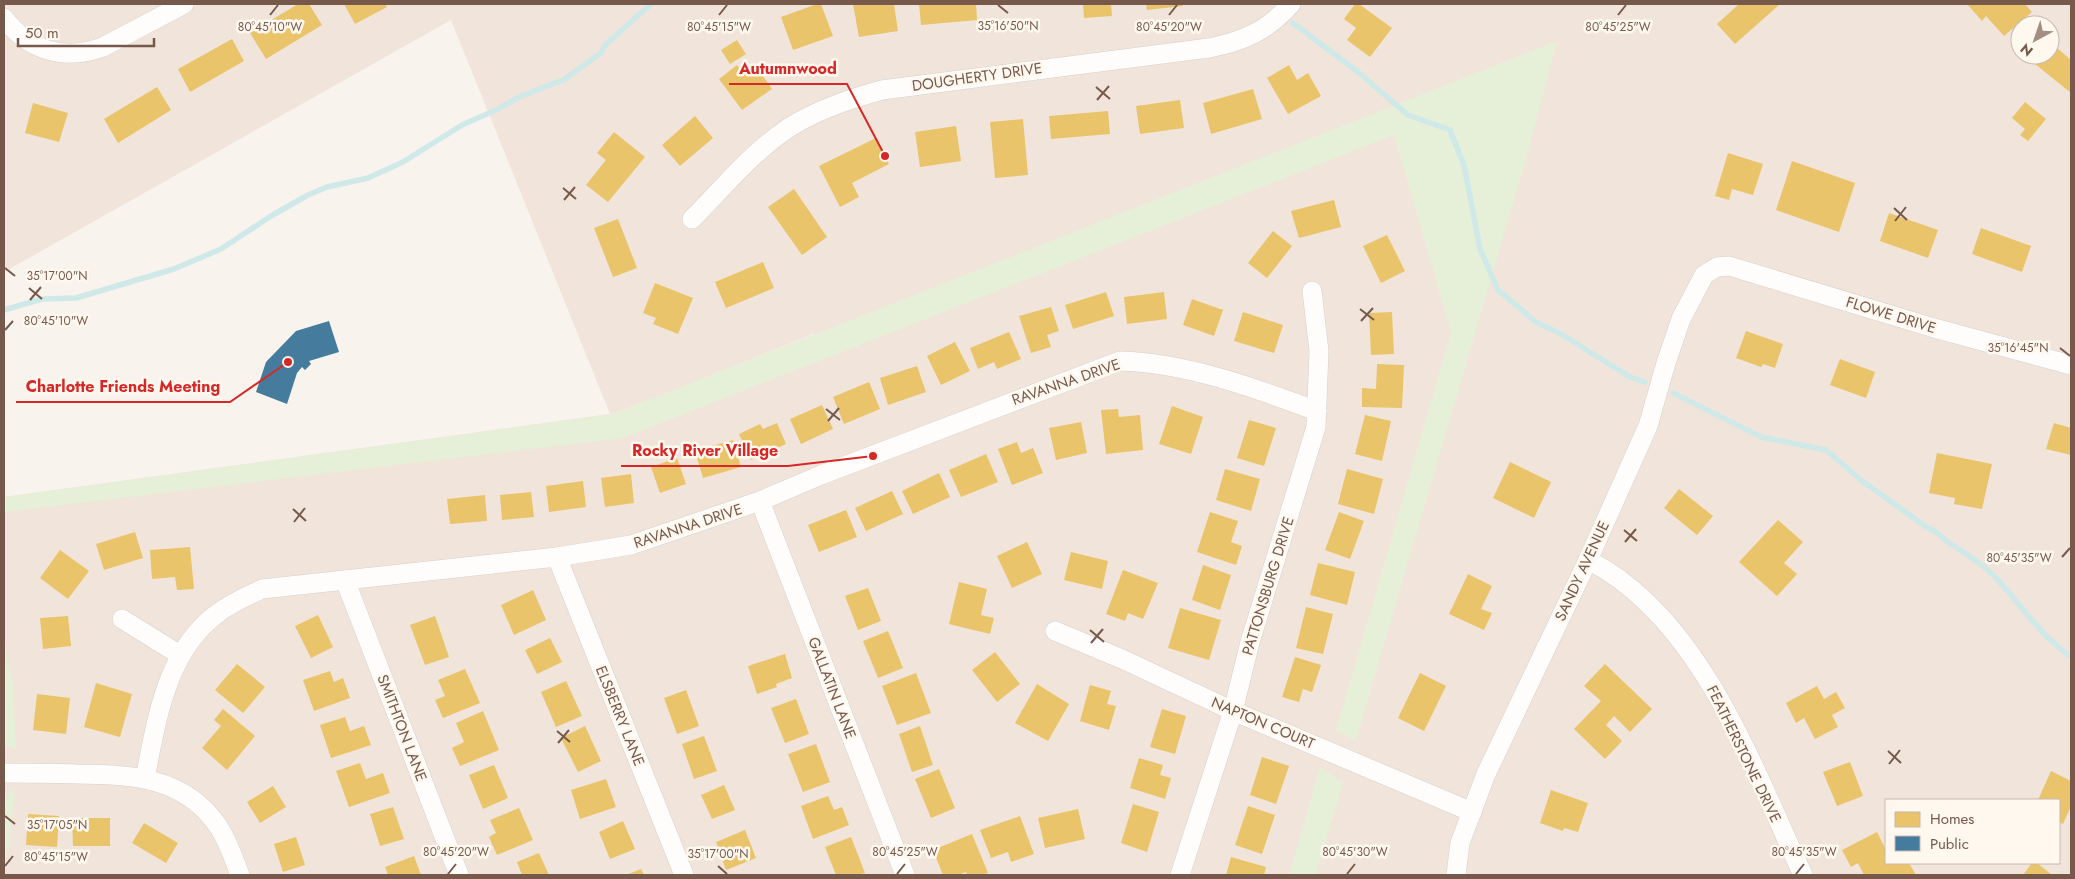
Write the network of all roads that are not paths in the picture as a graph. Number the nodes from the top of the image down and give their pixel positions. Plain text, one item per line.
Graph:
1 (184, 4) edge
2 (1291, 4) edge
3 (4, 18) edge
4 (692, 219) dead end
5 (1712, 269) joint
6 (1312, 291) dead end
7 (2071, 365) edge
8 (1317, 411) junction
9 (760, 501) junction
10 (557, 557) junction
11 (1588, 560) junction
12 (345, 580) junction
13 (122, 619) dead end
14 (1055, 631) dead end
15 (180, 655) junction
16 (1233, 711) junction
17 (4, 773) edge
18 (144, 778) junction
19 (1472, 812) junction
20 (240, 875) edge
21 (458, 875) edge
22 (684, 875) edge
23 (905, 875) edge
24 (1180, 875) edge
25 (1456, 875) edge
26 (1803, 875) edge

1 - 3 street
2 - 4 street, DOUGHERTY DRIVE
5 - 7 street, FLOWE DRIVE
5 - 11 street, SANDY AVENUE
6 - 8 street, PATTONSBURG DRIVE
8 - 9 street, RAVANNA DRIVE
8 - 16 street, PATTONSBURG DRIVE
9 - 10 street, RAVANNA DRIVE
9 - 23 street, GALLATIN LANE
10 - 12 street, RAVANNA DRIVE
10 - 22 street, ELSBERRY LANE
11 - 19 street, SANDY AVENUE
11 - 26 street, FEATHERSTONE DRIVE
12 - 15 street, RAVANNA DRIVE
12 - 21 street, SMITHTON LANE
13 - 15 street
14 - 16 street, NAPTON COURT
15 - 18 street, RAVANNA DRIVE
16 - 19 street, NAPTON COURT
16 - 24 street, PATTONSBURG DRIVE
17 - 18 street
18 - 20 street
19 - 25 street, SANDY AVENUE

